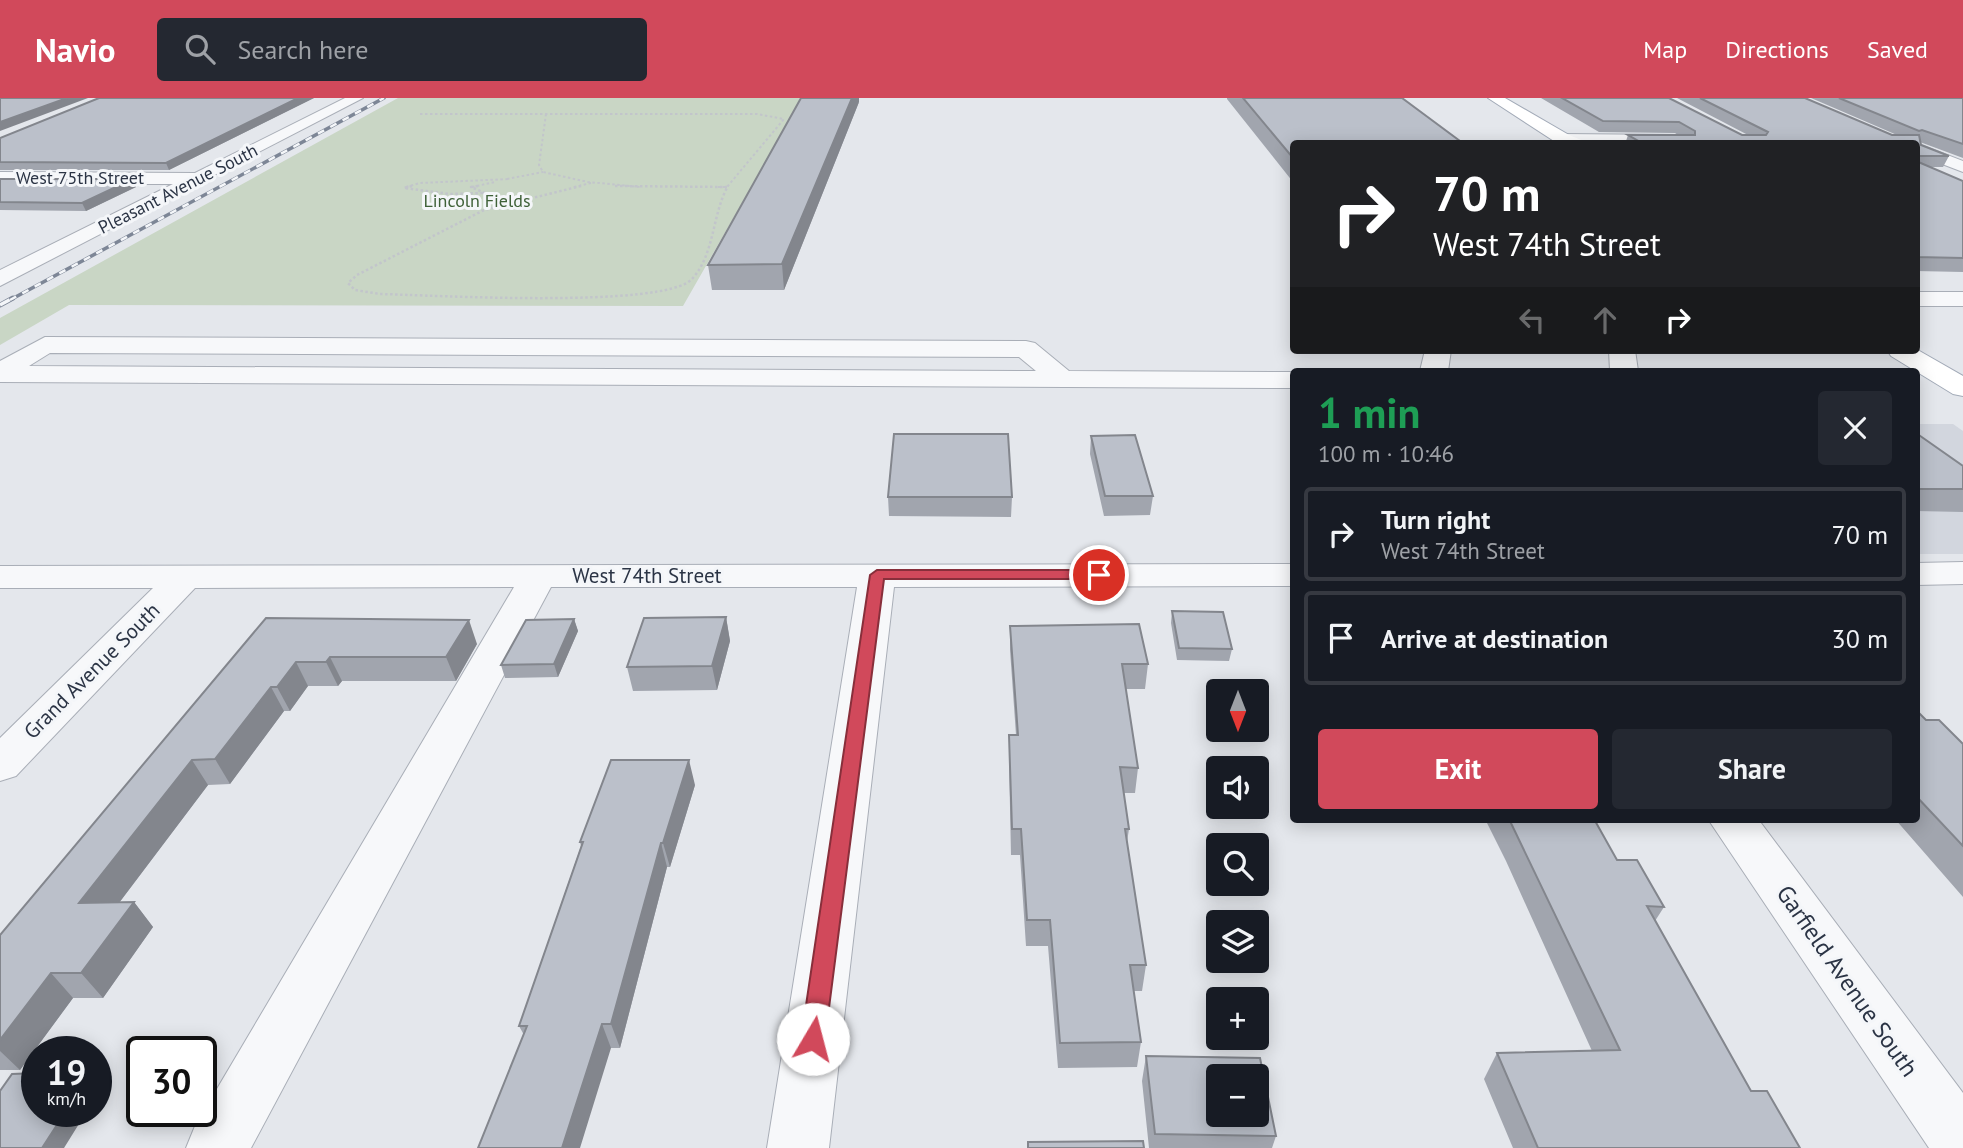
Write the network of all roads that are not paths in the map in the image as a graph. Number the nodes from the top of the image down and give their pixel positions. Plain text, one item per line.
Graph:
1 (356, 98) edge
2 (1495, 98) edge
3 (1559, 140) edge
4 (1920, 151) edge
5 (1963, 167) edge
6 (0, 178) edge
7 (202, 178) junction
8 (1940, 178) edge
9 (1963, 178) edge
10 (0, 279) edge
11 (1920, 299) edge
12 (1963, 299) edge
13 (1907, 354) edge
14 (0, 373) edge
15 (1290, 380) edge
16 (1963, 388) edge
17 (1963, 573) edge
18 (1920, 574) edge
19 (877, 575) junction
20 (1290, 575) edge
21 (539, 576) junction
22 (0, 577) edge
23 (184, 578) junction
24 (0, 765) edge
25 (1735, 823) edge
26 (1963, 1144) edge
27 (217, 1148) edge
28 (798, 1148) edge

1 - 7 street, Pleasant Avenue South
2 - 3 main road
4 - 5 street
6 - 7 street, West 75th Street
7 - 10 street, Pleasant Avenue South
8 - 9 street
11 - 12 street
13 - 16 main road
14 - 15 street
17 - 18 street
19 - 20 street, West 74th Street
19 - 21 street, West 74th Street
19 - 28 street
21 - 23 street, West 74th Street
21 - 27 street
22 - 23 street, West 74th Street
23 - 24 street, Grand Avenue South
25 - 26 street, Garfield Avenue South

